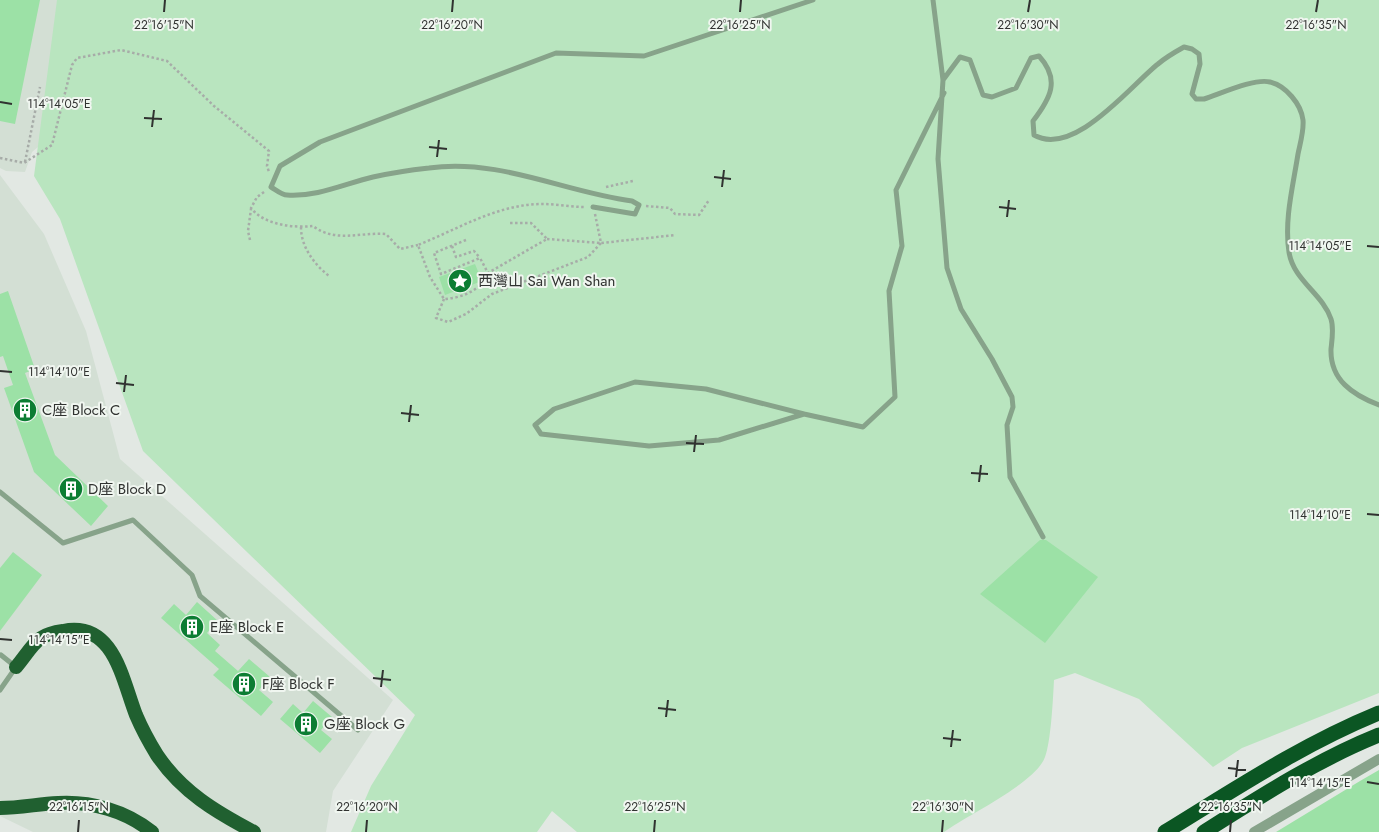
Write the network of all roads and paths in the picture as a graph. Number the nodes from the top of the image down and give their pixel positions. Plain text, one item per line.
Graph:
1 (813, 0) edge
2 (932, 0) edge
3 (943, 80) junction
4 (40, 87) dead end
5 (944, 93) junction
6 (0, 158) edge
7 (24, 163) junction
8 (272, 184) junction
9 (709, 200) dead end
10 (639, 205) junction
11 (593, 207) junction
12 (252, 208) junction
13 (508, 223) dead end
14 (300, 227) junction
15 (676, 235) dead end
16 (547, 239) junction
17 (250, 240) dead end
18 (466, 240) dead end
19 (601, 243) junction
20 (418, 244) junction
21 (452, 246) junction
22 (480, 258) junction
23 (488, 273) junction
24 (329, 276) dead end
25 (444, 299) junction
26 (1379, 405) edge
27 (804, 414) junction
28 (0, 492) edge
29 (1043, 537) dead end
30 (1, 655) edge
31 (16, 667) junction
32 (0, 690) edge
33 (1379, 714) edge
34 (358, 730) dead end
35 (1379, 735) edge
36 (1379, 759) edge
37 (0, 808) edge
38 (152, 832) edge
39 (254, 832) edge
40 (1166, 832) edge
41 (1204, 832) edge
42 (1254, 832) edge

1 - 8 lane
2 - 3 lane
3 - 5 lane
3 - 26 lane
4 - 7 path
5 - 27 lane
5 - 29 lane
6 - 7 path
7 - 8 path
8 - 10 lane
8 - 12 path
9 - 10 path
10 - 11 lane
11 - 19 path
11 - 20 path
12 - 14 path
12 - 17 path
13 - 16 path
14 - 20 path
14 - 24 path
15 - 19 path
16 - 19 path
16 - 23 path
18 - 21 path
19 - 25 path
20 - 25 path
21 - 22 path
21 - 22 path
22 - 23 path
23 - 25 path
27 - 27 lane
28 - 34 lane
30 - 31 lane
31 - 32 lane
31 - 39 highway
33 - 40 highway
35 - 41 highway
36 - 42 street
37 - 38 highway

